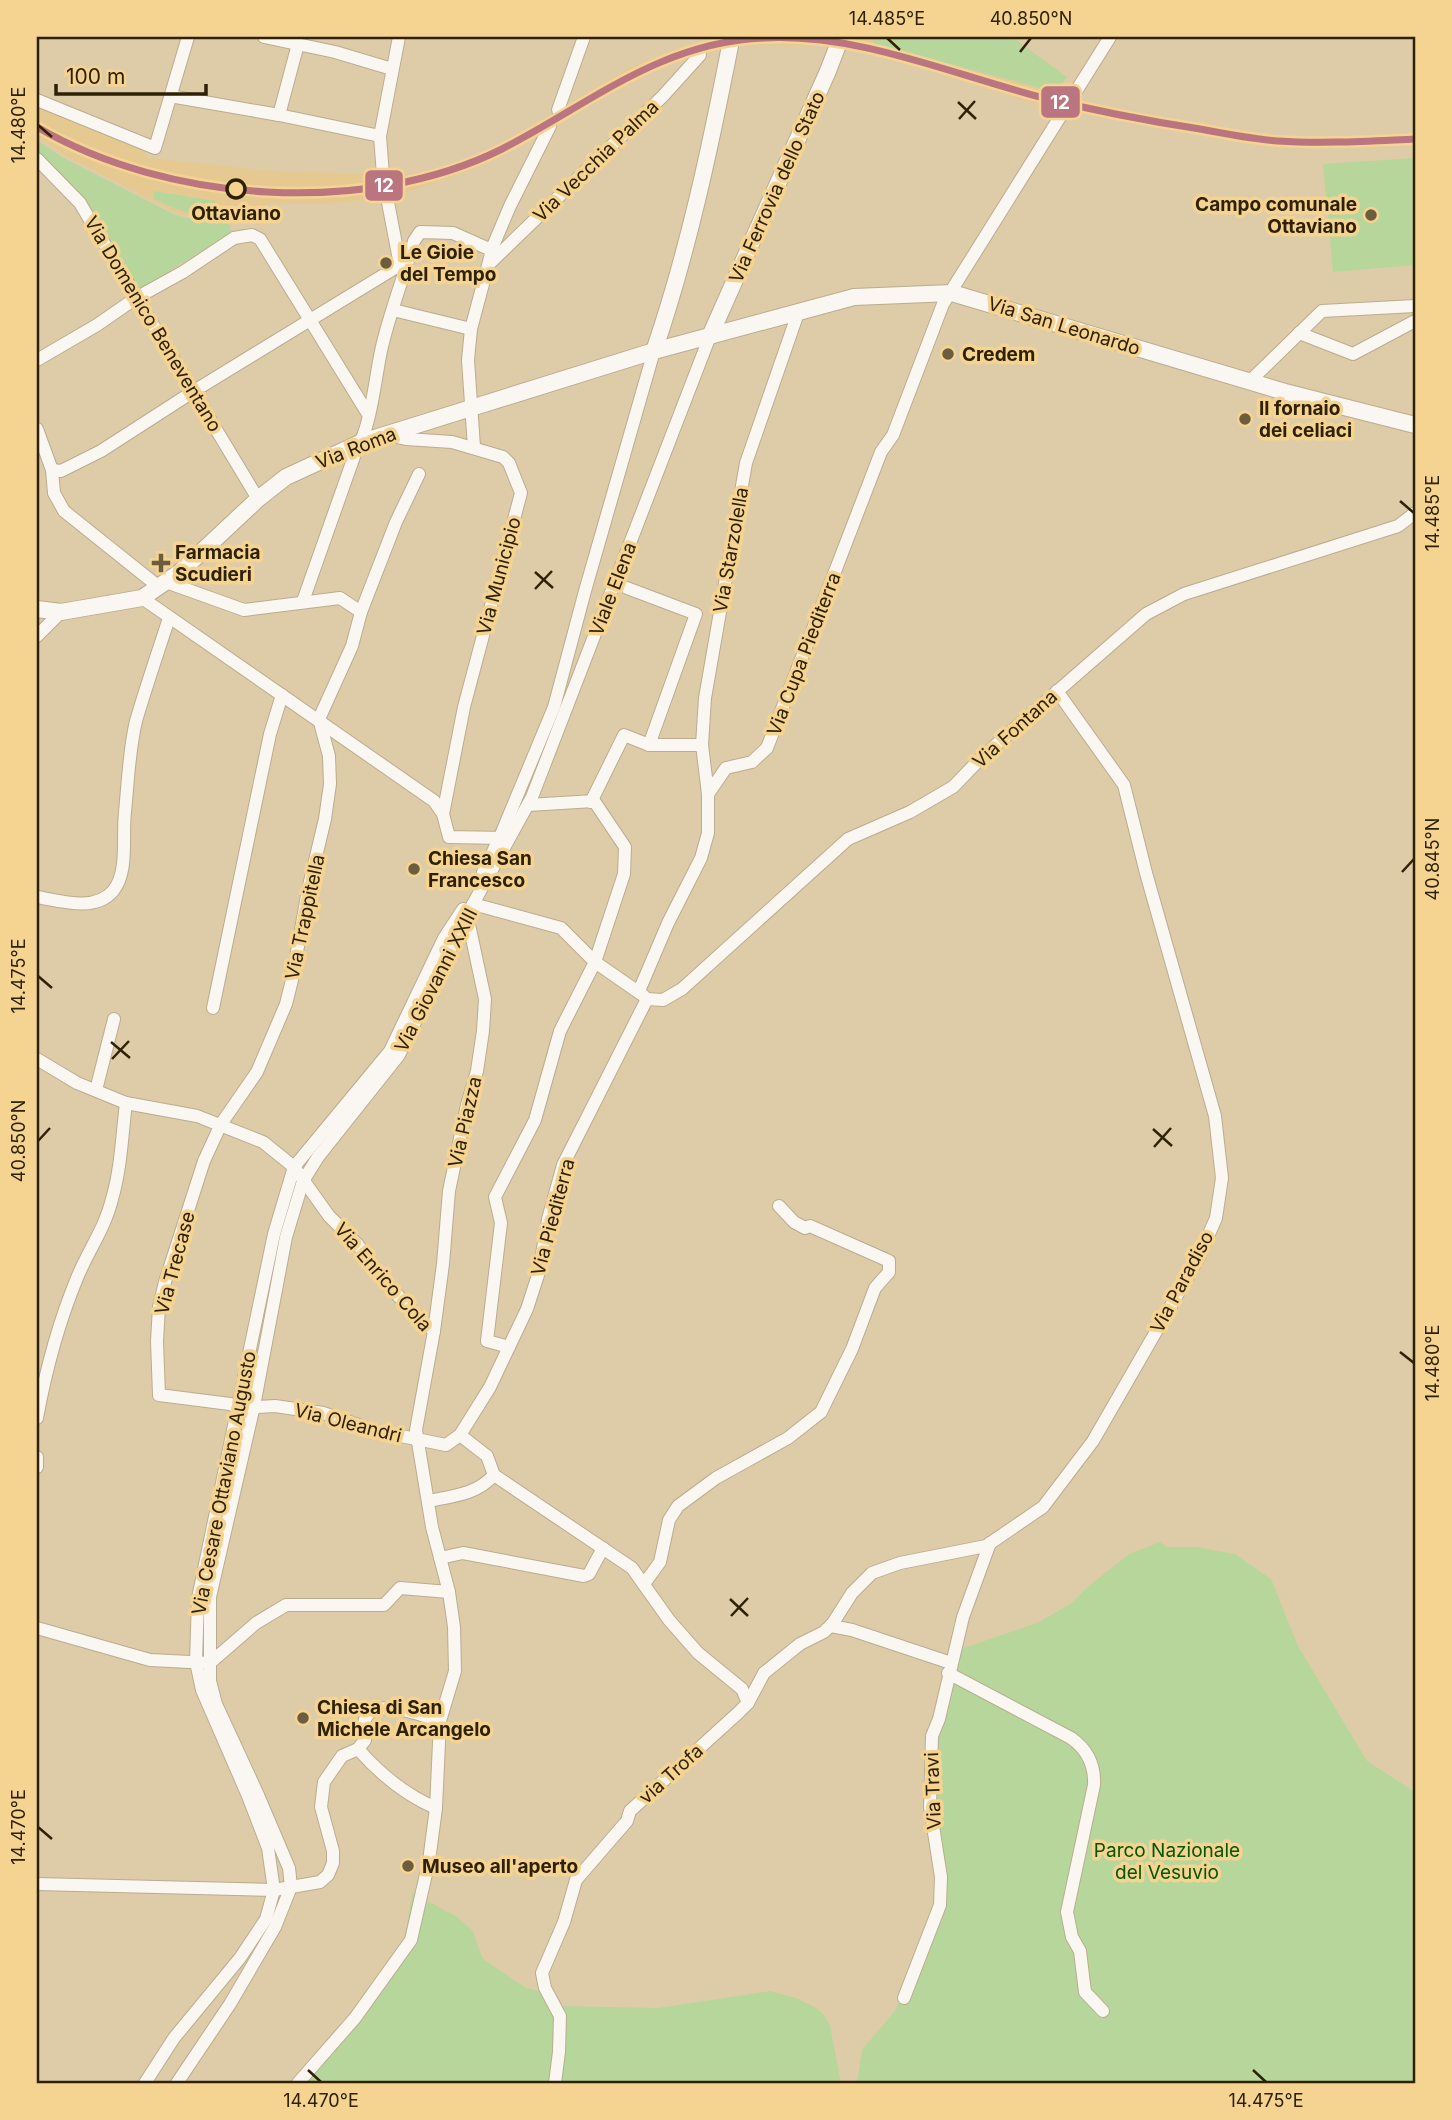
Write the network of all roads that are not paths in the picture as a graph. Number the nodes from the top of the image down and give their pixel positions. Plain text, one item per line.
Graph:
1 (188, 37) edge
2 (264, 37) edge
3 (399, 37) edge
4 (584, 37) edge
5 (841, 37) edge
6 (1110, 37) edge
7 (299, 44) junction
8 (730, 46) dead end
9 (700, 55) dead end
10 (392, 69) junction
11 (170, 96) junction
12 (37, 100) edge
13 (558, 110) dead end
14 (279, 115) junction
15 (550, 126) dead end
16 (380, 136) junction
17 (37, 159) edge
18 (383, 175) dead end
19 (386, 192) dead end
20 (489, 249) junction
21 (489, 264) junction
22 (403, 268) junction
23 (953, 293) junction
24 (136, 298) junction
25 (1415, 306) edge
26 (393, 310) junction
27 (798, 313) junction
28 (312, 320) junction
29 (1415, 321) edge
30 (471, 329) junction
31 (1299, 333) junction
32 (710, 336) junction
33 (654, 351) junction
34 (37, 360) edge
35 (1250, 381) junction
36 (194, 391) junction
37 (469, 407) junction
38 (368, 414) junction
39 (1415, 425) edge
40 (37, 429) edge
41 (387, 435) junction
42 (362, 442) junction
43 (474, 447) junction
44 (52, 470) junction
45 (419, 474) dead end
46 (258, 499) junction
47 (1415, 513) edge
48 (162, 584) junction
49 (627, 588) dead end
50 (142, 598) junction
51 (303, 601) junction
52 (37, 608) edge
53 (61, 612) junction
54 (361, 612) junction
55 (696, 614) junction
56 (169, 618) junction
57 (719, 622) junction
58 (37, 636) edge
59 (1057, 691) junction
60 (282, 695) junction
61 (318, 719) junction
62 (649, 745) junction
63 (702, 745) junction
64 (708, 794) junction
65 (591, 802) junction
66 (528, 805) junction
67 (443, 814) junction
68 (505, 838) junction
69 (37, 897) edge
70 (470, 909) junction
71 (595, 962) junction
72 (643, 995) junction
73 (213, 1008) dead end
74 (114, 1019) dead end
75 (37, 1059) edge
76 (96, 1090) junction
77 (126, 1103) junction
78 (236, 1103) joint
79 (221, 1124) junction
80 (294, 1167) junction
81 (303, 1181) junction
82 (779, 1206) dead end
83 (434, 1331) junction
84 (509, 1347) junction
85 (254, 1406) junction
86 (238, 1408) junction
87 (37, 1418) edge
88 (460, 1435) junction
89 (417, 1441) junction
90 (37, 1457) edge
91 (37, 1467) edge
92 (494, 1475) junction
93 (428, 1501) junction
94 (990, 1543) junction
95 (603, 1548) junction
96 (440, 1558) junction
97 (644, 1584) junction
98 (449, 1592) junction
99 (831, 1626) junction
100 (37, 1628) edge
101 (196, 1662) junction
102 (210, 1663) junction
103 (949, 1668) junction
104 (748, 1703) junction
105 (440, 1721) junction
106 (358, 1749) junction
107 (436, 1808) junction
108 (37, 1884) edge
109 (291, 1887) junction
110 (274, 1890) junction
111 (904, 1998) dead end
112 (1103, 2011) dead end
113 (145, 2083) edge
114 (177, 2083) edge
115 (298, 2083) edge
116 (555, 2083) edge

1 - 11 street
2 - 7 street
3 - 10 street
4 - 13 street
5 - 32 main road, Via Ferrovia dello Stato
6 - 23 street, Via Cupa Piediterra
7 - 10 street
7 - 14 street
8 - 33 main road
9 - 21 street, Via Vecchia Palma
10 - 16 street
11 - 12 street
11 - 14 street
14 - 16 street
15 - 20 street
16 - 18 street
17 - 24 street, Via Domenico Beneventano
19 - 22 street
20 - 21 street
20 - 22 street
21 - 30 street
22 - 26 street
22 - 28 street
23 - 27 main road, Via San Leonardo
23 - 35 main road, Via San Leonardo
23 - 64 street, Via Cupa Piediterra
24 - 28 street
24 - 34 street
24 - 36 street, Via Domenico Beneventano
25 - 31 street
26 - 30 street
26 - 38 street
27 - 32 main road, Via San Leonardo
27 - 57 street, Via Starzolella
28 - 36 street
28 - 38 street
29 - 31 street
30 - 37 street
31 - 35 street
32 - 33 main road, Via Roma
32 - 66 street, Viale Elena
33 - 37 main road, Via Roma
33 - 68 street, Viale Elena
35 - 39 main road, Via San Leonardo
36 - 44 street
36 - 46 street, Via Domenico Beneventano
37 - 41 main road, Via Roma
37 - 43 street
38 - 42 street
40 - 44 street
41 - 42 main road, Via Roma
41 - 43 street, Via Municipio
42 - 46 main road, Via Roma
42 - 51 street
43 - 67 street, Via Municipio
44 - 48 street
45 - 54 street
46 - 48 main road, Via Roma
47 - 59 street, Via Fontana
48 - 50 main road, Via Roma
48 - 51 street
49 - 55 street
50 - 53 main road, Via Roma
50 - 56 street
51 - 54 street
52 - 53 main road, Via Roma
53 - 58 street
54 - 61 street
55 - 57 street
55 - 62 street
56 - 60 street
56 - 69 street
57 - 63 street, Via Starzolella
59 - 72 street, Via Fontana
59 - 94 street, Via Paradiso
60 - 61 street
60 - 73 street
61 - 67 street
61 - 78 street, Via Trappitella
62 - 63 street
62 - 65 street
63 - 64 street, Via Starzolella
64 - 72 street
65 - 66 street
65 - 71 street
66 - 68 street, Viale Elena
67 - 68 street
68 - 70 street, Via Giovanni XXIII
68 - 80 street, Via Giovanni XXIII
70 - 71 street
70 - 81 street, Via Giovanni XXIII
70 - 83 street, Via Piazza
71 - 72 street
71 - 84 street
72 - 84 street, Via Piediterra
74 - 76 street
75 - 76 street, Via Enrico Cola
76 - 77 street, Via Enrico Cola
77 - 79 street, Via Enrico Cola
77 - 87 street
78 - 79 street, Via Trecase
79 - 80 street, Via Enrico Cola
79 - 86 street, Via Trecase
80 - 81 street, Via Enrico Cola
80 - 86 street, Via Cesare Ottaviano Augusto
81 - 83 street, Via Enrico Cola
81 - 85 street, Via Cesare Ottaviano Augusto
82 - 97 street
83 - 89 street, Via Enrico Cola
84 - 88 street, Via Piediterra
85 - 86 street, Via Oleandri
85 - 89 street, Via Oleandri
85 - 102 street, Via Cesare Ottaviano Augusto
86 - 101 street, Via Cesare Ottaviano Augusto
88 - 89 street, Via Oleandri
88 - 92 street
89 - 93 street, Via Enrico Cola
90 - 91 street
92 - 93 street
92 - 95 street
93 - 96 street, Via Enrico Cola
94 - 99 street, Via Paradiso
94 - 103 street, Via Travi
95 - 96 street
95 - 97 street
96 - 98 street, Via Enrico Cola
97 - 104 street
98 - 102 street
98 - 105 street, Via Enrico Cola
99 - 103 street
99 - 104 street, Via Paradiso
100 - 101 street
101 - 102 street
101 - 110 street, Via Cesare Ottaviano Augusto
102 - 109 street, Via Cesare Ottaviano Augusto
103 - 111 street, Via Travi
103 - 112 street
104 - 116 street, via Trofa
105 - 106 street
105 - 107 street, Via Enrico Cola
106 - 107 street
106 - 109 street
107 - 115 street, Via Enrico Cola
108 - 110 street
109 - 110 street
109 - 114 street
110 - 113 street, Via Cesare Ottaviano Augusto

